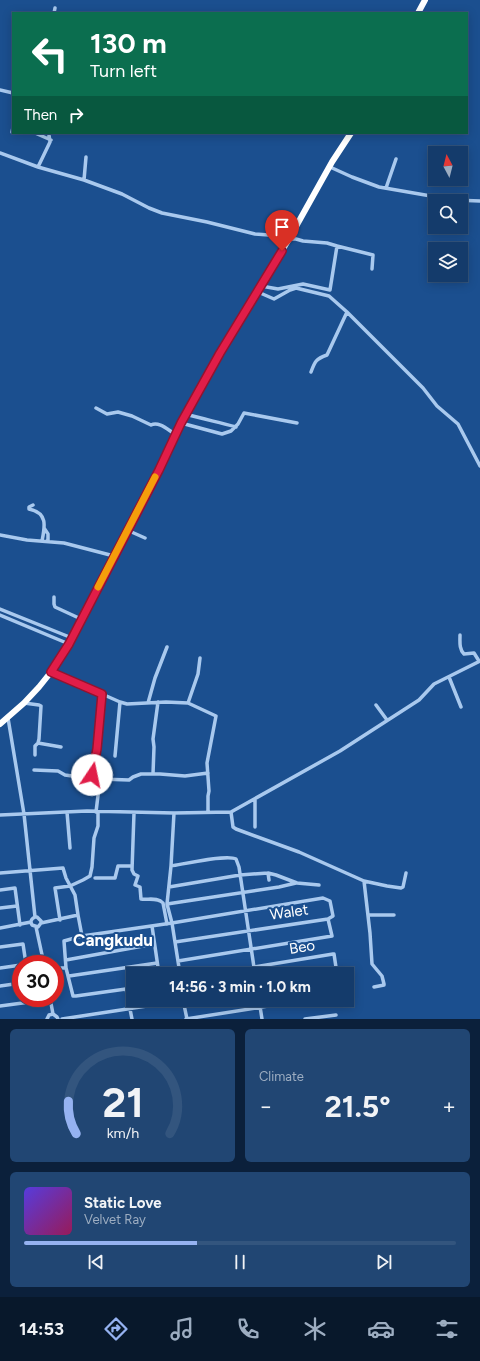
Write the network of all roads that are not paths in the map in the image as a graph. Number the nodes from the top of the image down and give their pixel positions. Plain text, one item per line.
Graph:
1 (425, 0) edge
2 (55, 8) dead end
3 (54, 12) edge
4 (419, 12) edge
5 (0, 90) edge
6 (12, 93) edge
7 (37, 134) edge
8 (50, 134) edge
9 (350, 134) edge
10 (50, 140) junction
11 (0, 153) edge
12 (86, 157) dead end
13 (396, 160) dead end
14 (330, 167) junction
15 (38, 168) junction
16 (84, 180) junction
17 (386, 188) junction
18 (480, 201) edge
19 (289, 239) junction
20 (337, 246) junction
21 (372, 269) dead end
22 (261, 286) junction
23 (258, 292) junction
24 (347, 312) junction
25 (311, 372) dead end
26 (96, 408) dead end
27 (186, 414) junction
28 (297, 422) dead end
29 (181, 423) junction
30 (236, 427) junction
31 (175, 434) junction
32 (480, 466) edge
33 (33, 504) dead end
34 (44, 528) junction
35 (127, 530) junction
36 (0, 535) edge
37 (145, 538) dead end
38 (42, 541) junction
39 (48, 542) junction
40 (114, 556) junction
41 (54, 597) dead end
42 (0, 609) edge
43 (0, 615) edge
44 (81, 619) junction
45 (460, 635) dead end
46 (70, 641) junction
47 (167, 647) dead end
48 (200, 658) dead end
49 (479, 661) edge
50 (51, 672) junction
51 (449, 677) junction
52 (102, 694) junction
53 (120, 702) junction
54 (158, 702) junction
55 (24, 703) junction
56 (148, 703) junction
57 (188, 703) junction
58 (376, 705) dead end
59 (461, 707) dead end
60 (8, 718) junction
61 (387, 720) junction
62 (0, 724) edge
63 (38, 743) junction
64 (61, 747) dead end
65 (35, 755) dead end
66 (115, 756) dead end
67 (34, 770) dead end
68 (208, 773) junction
69 (153, 774) junction
70 (92, 777) junction
71 (100, 779) junction
72 (255, 800) junction
73 (67, 812) junction
74 (97, 812) junction
75 (208, 812) junction
76 (231, 812) junction
77 (134, 813) junction
78 (174, 813) junction
79 (24, 814) junction
80 (0, 816) edge
81 (255, 827) dead end
82 (70, 848) dead end
83 (132, 866) junction
84 (171, 866) junction
85 (29, 870) junction
86 (0, 872) edge
87 (268, 873) junction
88 (406, 873) dead end
89 (240, 875) junction
90 (95, 878) dead end
91 (269, 880) dead end
92 (364, 881) junction
93 (297, 883) junction
94 (70, 886) junction
95 (319, 886) dead end
96 (169, 887) junction
97 (0, 890) edge
98 (243, 893) junction
99 (167, 904) junction
100 (17, 906) junction
101 (0, 908) edge
102 (246, 912) junction
103 (78, 915) junction
104 (394, 915) dead end
105 (34, 916) junction
106 (368, 916) junction
107 (328, 919) junction
108 (60, 920) junction
109 (31, 922) junction
110 (41, 923) junction
111 (172, 923) junction
112 (20, 924) junction
113 (167, 924) junction
114 (152, 926) junction
115 (36, 927) junction
116 (0, 928) edge
117 (248, 930) junction
118 (82, 936) junction
119 (175, 942) junction
120 (154, 944) junction
121 (0, 947) edge
122 (251, 949) junction
123 (25, 955) edge
124 (42, 955) edge
125 (66, 960) junction
126 (178, 961) junction
127 (157, 963) junction
128 (12, 966) edge
129 (158, 967) edge
130 (179, 967) edge
131 (254, 967) joint
132 (336, 967) edge
133 (0, 968) edge
134 (66, 968) joint
135 (69, 976) junction
136 (12, 984) edge
137 (0, 986) edge
138 (374, 988) dead end
139 (126, 989) edge
140 (12, 1004) edge
141 (0, 1006) edge
142 (52, 1007) edge
143 (137, 1007) edge
144 (185, 1007) edge
145 (254, 1007) edge
146 (260, 1007) edge
147 (130, 1008) junction
148 (53, 1014) junction
149 (336, 1015) dead end
150 (47, 1019) edge
151 (58, 1019) edge
152 (62, 1019) edge
153 (132, 1019) edge
154 (186, 1019) edge
155 (262, 1019) edge
156 (305, 1019) edge

1 - 4 highway
2 - 3 street
5 - 6 street
7 - 10 street
8 - 10 street
9 - 14 highway
10 - 15 street
11 - 15 street
12 - 16 street
13 - 17 street
14 - 17 street
14 - 19 highway
15 - 16 street
16 - 19 street
17 - 18 street
19 - 20 street
19 - 22 highway
20 - 21 street
20 - 22 street
22 - 23 highway
23 - 24 street
23 - 27 highway
24 - 25 street
24 - 32 street
26 - 31 street
27 - 29 highway
27 - 30 street
28 - 30 street
29 - 30 street
29 - 31 highway
31 - 35 highway
33 - 34 street
34 - 38 street
34 - 39 street
35 - 37 street
35 - 40 highway
36 - 38 street
38 - 39 street
39 - 40 street
40 - 44 highway
41 - 44 street
42 - 46 street
43 - 46 street
44 - 46 highway
45 - 49 street
46 - 50 highway
47 - 56 street
48 - 57 street
49 - 51 street
50 - 52 street
50 - 55 highway
51 - 59 street
51 - 61 street
52 - 53 street
52 - 70 street
53 - 56 street
53 - 66 street
54 - 56 street
54 - 57 street
54 - 69 street
55 - 60 highway
55 - 63 street
57 - 68 street
58 - 61 street
60 - 62 highway
60 - 79 street
61 - 72 street
63 - 64 street
63 - 65 street
67 - 70 street
68 - 69 street
68 - 75 street
69 - 71 street
70 - 71 street
71 - 74 street
72 - 76 street
72 - 81 street
73 - 74 street
73 - 79 street
73 - 82 street
74 - 77 street
74 - 94 street
75 - 76 street
75 - 78 street
76 - 92 street
77 - 78 street
77 - 83 street
78 - 84 street
79 - 80 street
79 - 85 street
83 - 90 street
83 - 113 street
84 - 89 street
84 - 96 street
85 - 86 street
85 - 94 street
85 - 105 street
87 - 89 street
87 - 91 street
87 - 93 street
88 - 92 street
89 - 96 street
89 - 98 street
92 - 106 street
93 - 95 street
93 - 98 street
94 - 103 street
94 - 108 street
96 - 99 street
97 - 100 street
98 - 99 street
98 - 102 street
99 - 111 street
100 - 101 street
100 - 112 street
102 - 107 street, Walet
102 - 111 street
102 - 117 street
103 - 108 street
103 - 118 street
104 - 106 street
105 - 109 street
105 - 110 street
106 - 138 street
107 - 117 street, Walet
107 - 122 street
108 - 110 street
109 - 112 street
109 - 115 street
110 - 115 street
111 - 113 street
111 - 119 street
112 - 116 street
113 - 114 street
114 - 118 street
114 - 120 street
115 - 124 street
117 - 119 street, Walet
117 - 122 street
118 - 125 street
119 - 126 street
120 - 125 street
120 - 127 street
121 - 123 street
122 - 126 street
122 - 131 street
125 - 134 street
126 - 130 street
127 - 129 street
127 - 135 street
128 - 133 street
131 - 132 street, Beo
134 - 135 street
135 - 139 street
136 - 137 street
140 - 141 street
142 - 148 street
143 - 147 street
144 - 154 street
145 - 154 street
146 - 155 street
147 - 152 street
147 - 153 street
148 - 150 street
148 - 151 street
149 - 156 street

